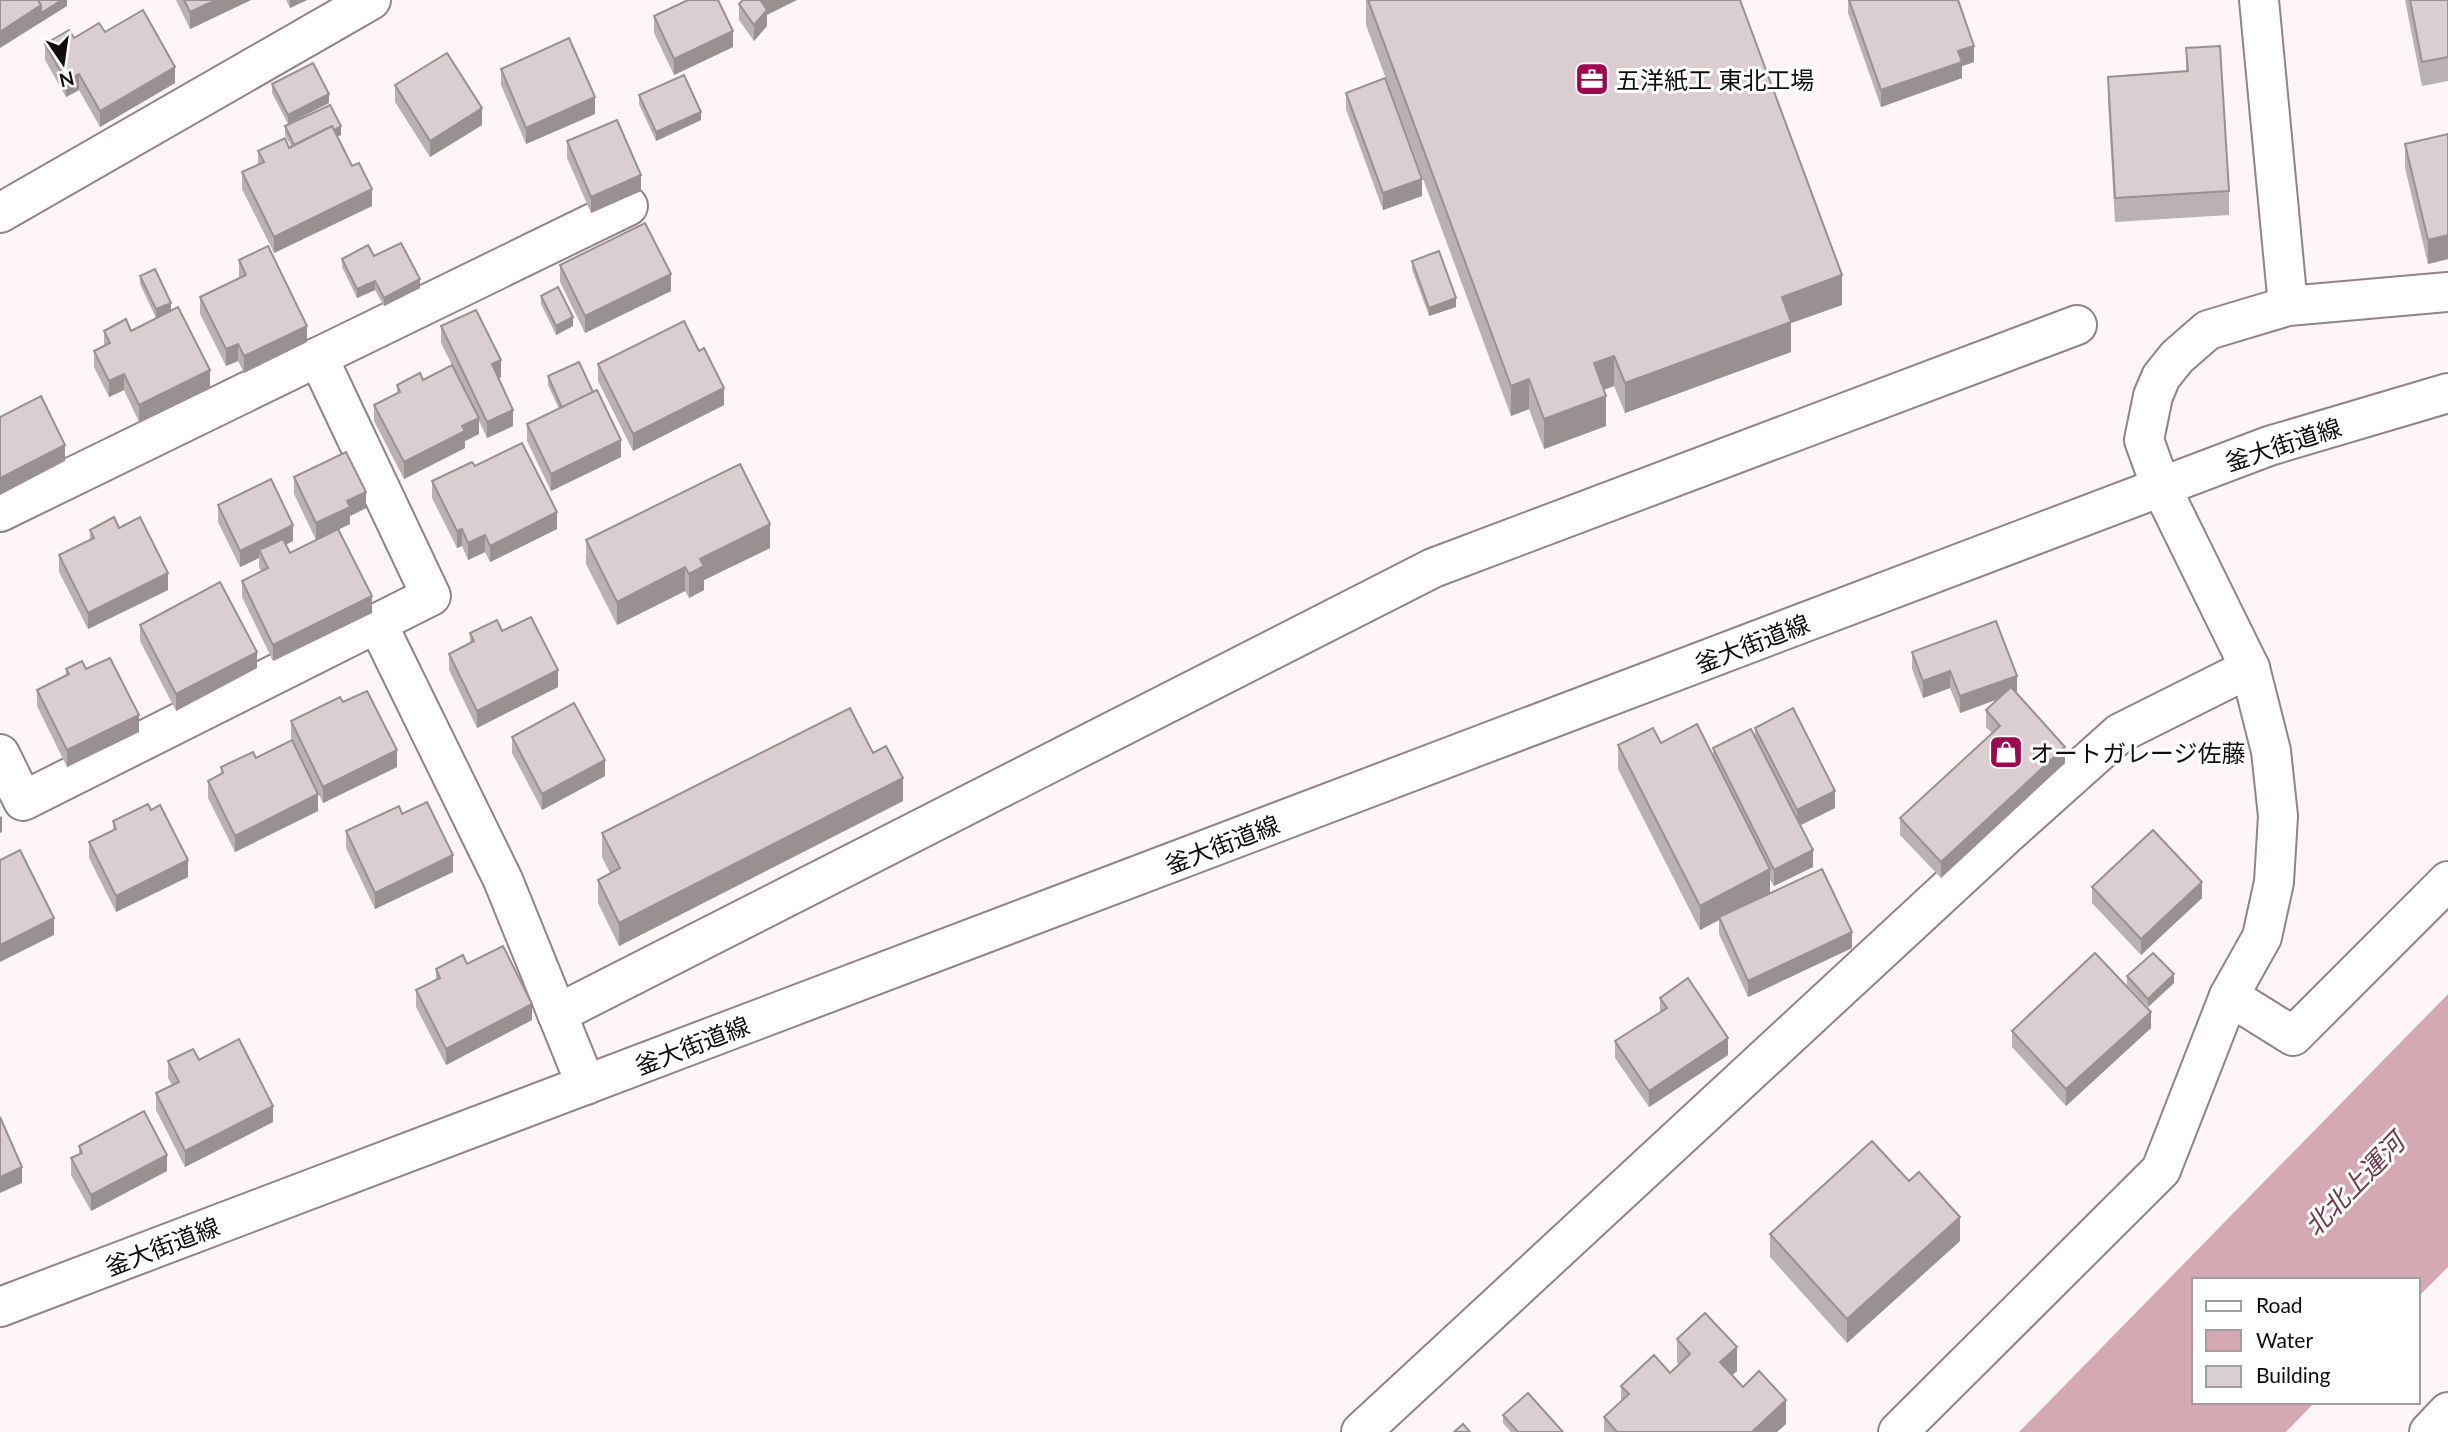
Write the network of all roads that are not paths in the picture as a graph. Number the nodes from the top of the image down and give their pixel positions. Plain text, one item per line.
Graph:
1 (371, 0) edge
2 (2259, 0) edge
3 (628, 206) edge
4 (0, 213) edge
5 (2448, 292) edge
6 (2288, 306) junction
7 (2077, 325) dead end
8 (318, 358) junction
9 (2448, 393) edge
10 (2161, 487) junction
11 (0, 512) edge
12 (377, 623) junction
13 (2250, 668) junction
14 (0, 754) edge
15 (2448, 881) edge
16 (2229, 996) junction
17 (557, 1014) junction
18 (586, 1085) junction
19 (0, 1307) edge
20 (2448, 1412) edge
21 (1361, 1432) edge
22 (1898, 1432) edge
23 (2429, 1432) edge

1 - 4 street
2 - 6 street
3 - 8 street
5 - 6 street
6 - 10 street
7 - 17 street
8 - 11 street
8 - 12 street
9 - 10 street, 釜大街道線
10 - 13 street
10 - 18 street, 釜大街道線
12 - 14 street
12 - 17 street
13 - 16 street
13 - 21 street
15 - 16 street
16 - 22 street
17 - 18 street
18 - 19 street, 釜大街道線
20 - 23 street

